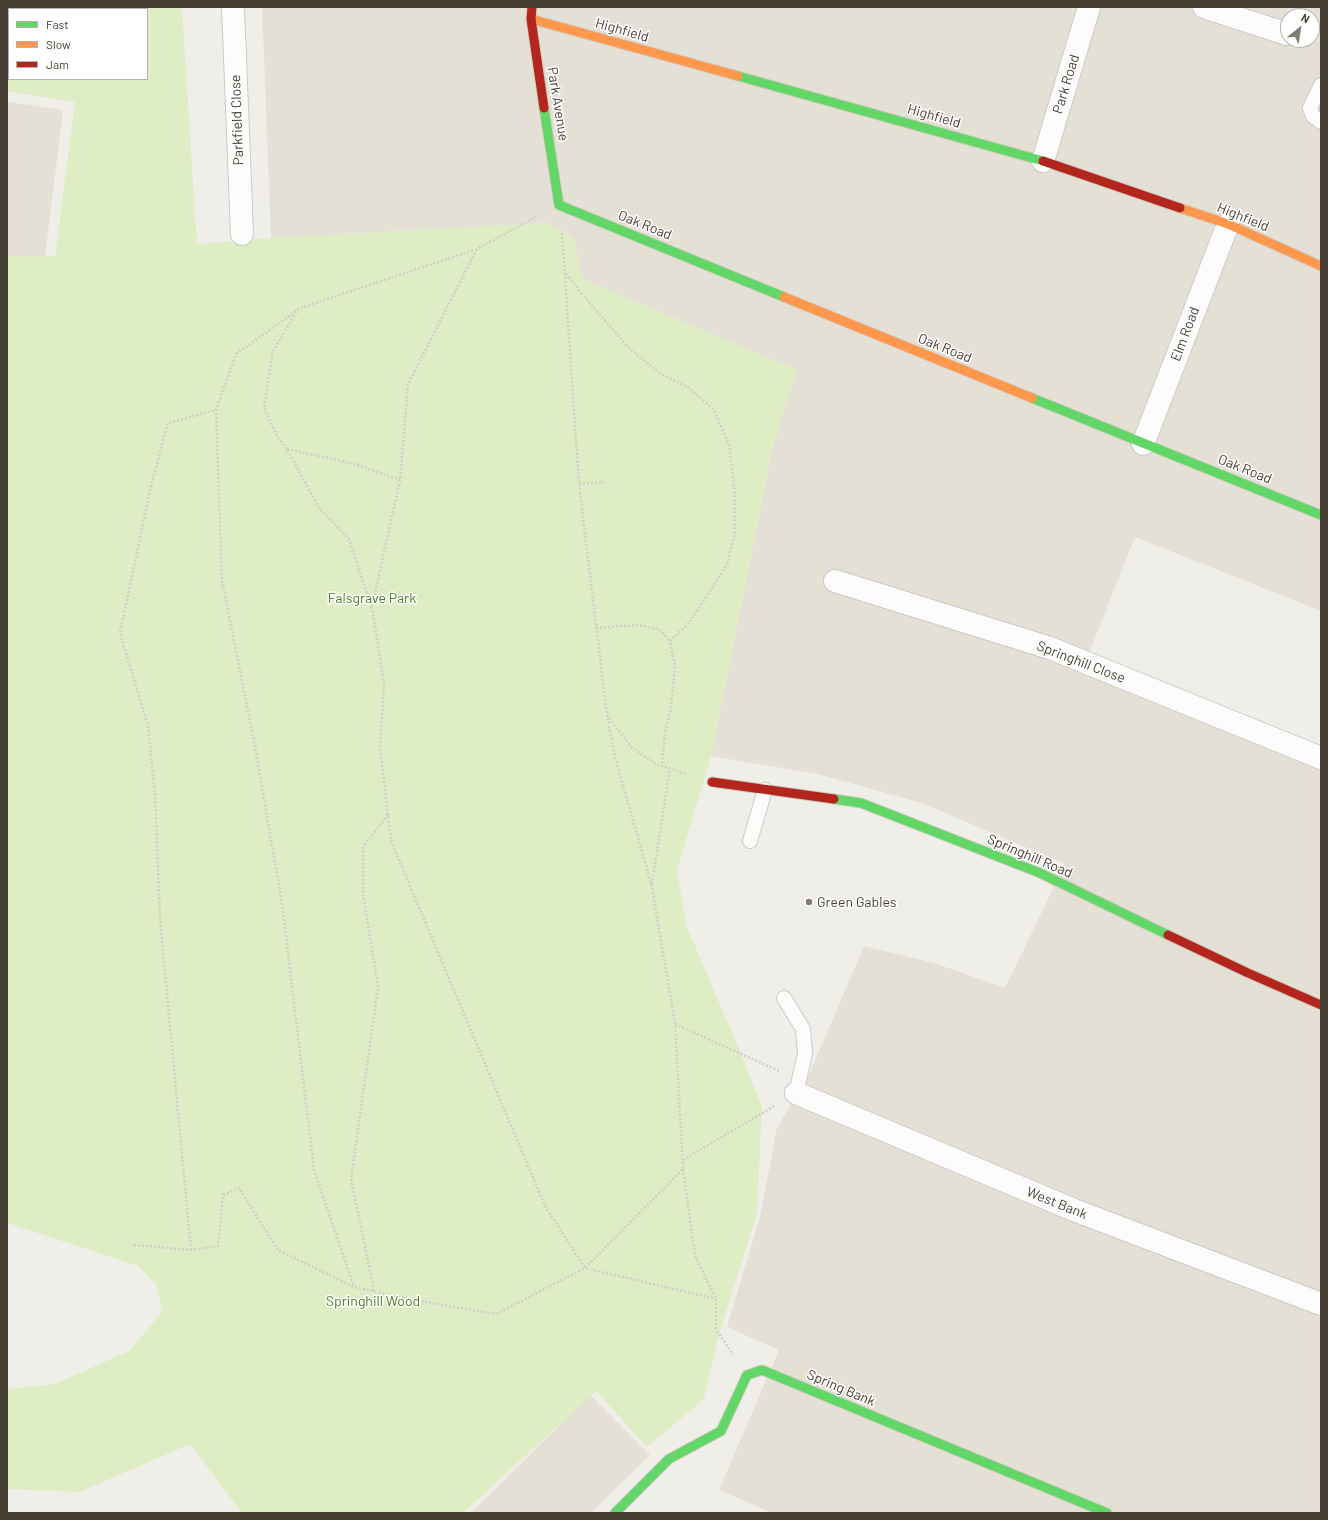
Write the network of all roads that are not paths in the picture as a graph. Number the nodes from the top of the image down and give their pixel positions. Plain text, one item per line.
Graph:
1 (233, 7) edge
2 (532, 7) edge
3 (1089, 7) edge
4 (1204, 7) edge
5 (530, 19) junction
6 (1280, 32) edge
7 (1321, 85) edge
8 (1321, 122) edge
9 (1043, 161) junction
10 (559, 205) joint
11 (1228, 224) junction
12 (242, 234) dead end
13 (1321, 266) edge
14 (1143, 444) junction
15 (1321, 514) edge
16 (834, 581) dead end
17 (1321, 758) edge
18 (712, 782) road end
19 (765, 790) junction
20 (750, 841) dead end
21 (784, 998) dead end
22 (1321, 1005) edge
23 (796, 1093) joint
24 (1321, 1304) edge
25 (615, 1513) edge
26 (1107, 1513) edge

1 - 12 street, Parkfield Close
2 - 5 street, Park Avenue
3 - 9 street, Park Road
4 - 6 street
5 - 9 street, Highfield
5 - 10 street, Park Avenue
7 - 8 lane
9 - 11 street, Highfield
10 - 14 street, Oak Road
11 - 13 street, Highfield
11 - 14 street, Elm Road
14 - 15 street, Oak Road
16 - 17 street, Springhill Close
18 - 19 street, Springhill Road
19 - 20 lane
19 - 22 street, Springhill Road
21 - 23 lane
23 - 24 street, West Bank
25 - 26 street, Spring Bank

